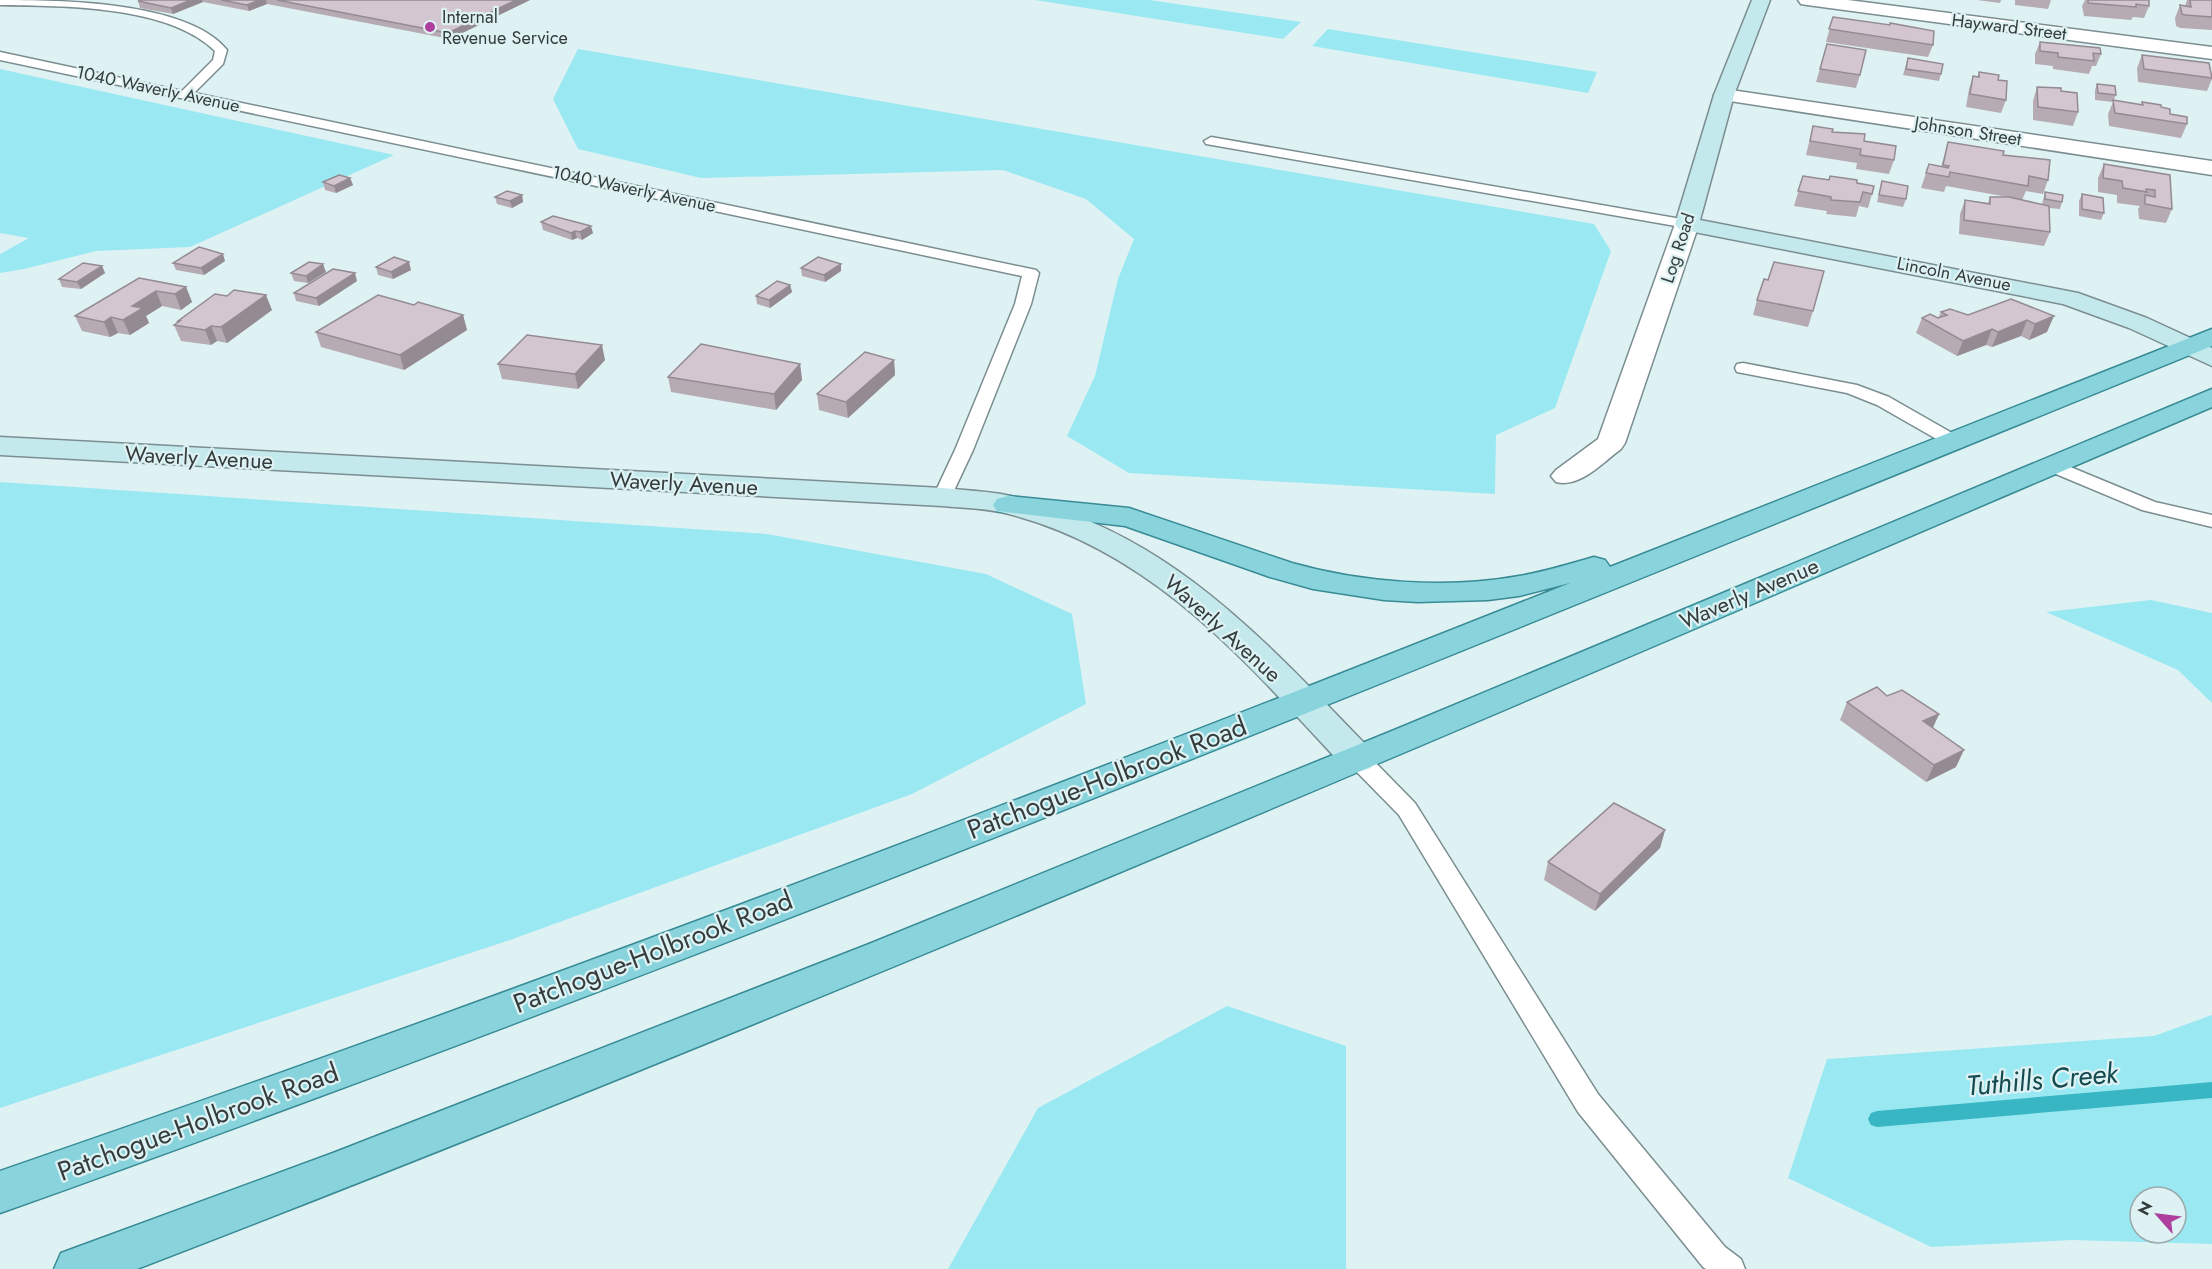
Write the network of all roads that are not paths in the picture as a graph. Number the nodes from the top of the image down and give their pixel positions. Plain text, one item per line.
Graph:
1 (1761, 0) edge
2 (1807, 0) edge
3 (0, 2) edge
4 (2212, 53) edge
5 (0, 56) edge
6 (185, 94) junction
7 (1724, 95) junction
8 (1211, 141) dead end
9 (2212, 168) edge
10 (1687, 224) junction
11 (2204, 347) edge
12 (1743, 368) dead end
13 (2212, 397) edge
14 (1953, 441) junction
15 (0, 446) edge
16 (2051, 465) junction
17 (1566, 476) dead end
18 (942, 497) junction
19 (1008, 505) junction
20 (2212, 521) edge
21 (1704, 541) junction
22 (1303, 702) junction
23 (1358, 759) junction
24 (0, 1192) edge
25 (78, 1269) edge
26 (1730, 1269) edge

1 - 7 main road, Log Road
2 - 4 street, Hayward Street
3 - 6 lane
5 - 6 lane, 1040 Waverly Avenue
6 - 18 lane, 1040 Waverly Avenue
7 - 9 street, Johnson Street
7 - 10 main road, Log Road
8 - 10 lane
10 - 11 main road, Lincoln Avenue
10 - 17 street, Log Road
11 - 14 main road
12 - 14 lane
13 - 16 main road, Waverly Avenue
14 - 21 main road
15 - 18 main road, Waverly Avenue
16 - 20 lane
16 - 23 main road, Waverly Avenue
18 - 19 main road, Waverly Avenue
19 - 21 main road
19 - 22 main road, Waverly Avenue
21 - 22 main road
22 - 23 main road, Waverly Avenue
22 - 24 main road, Patchogue-Holbrook Road
23 - 25 main road
23 - 26 lane

